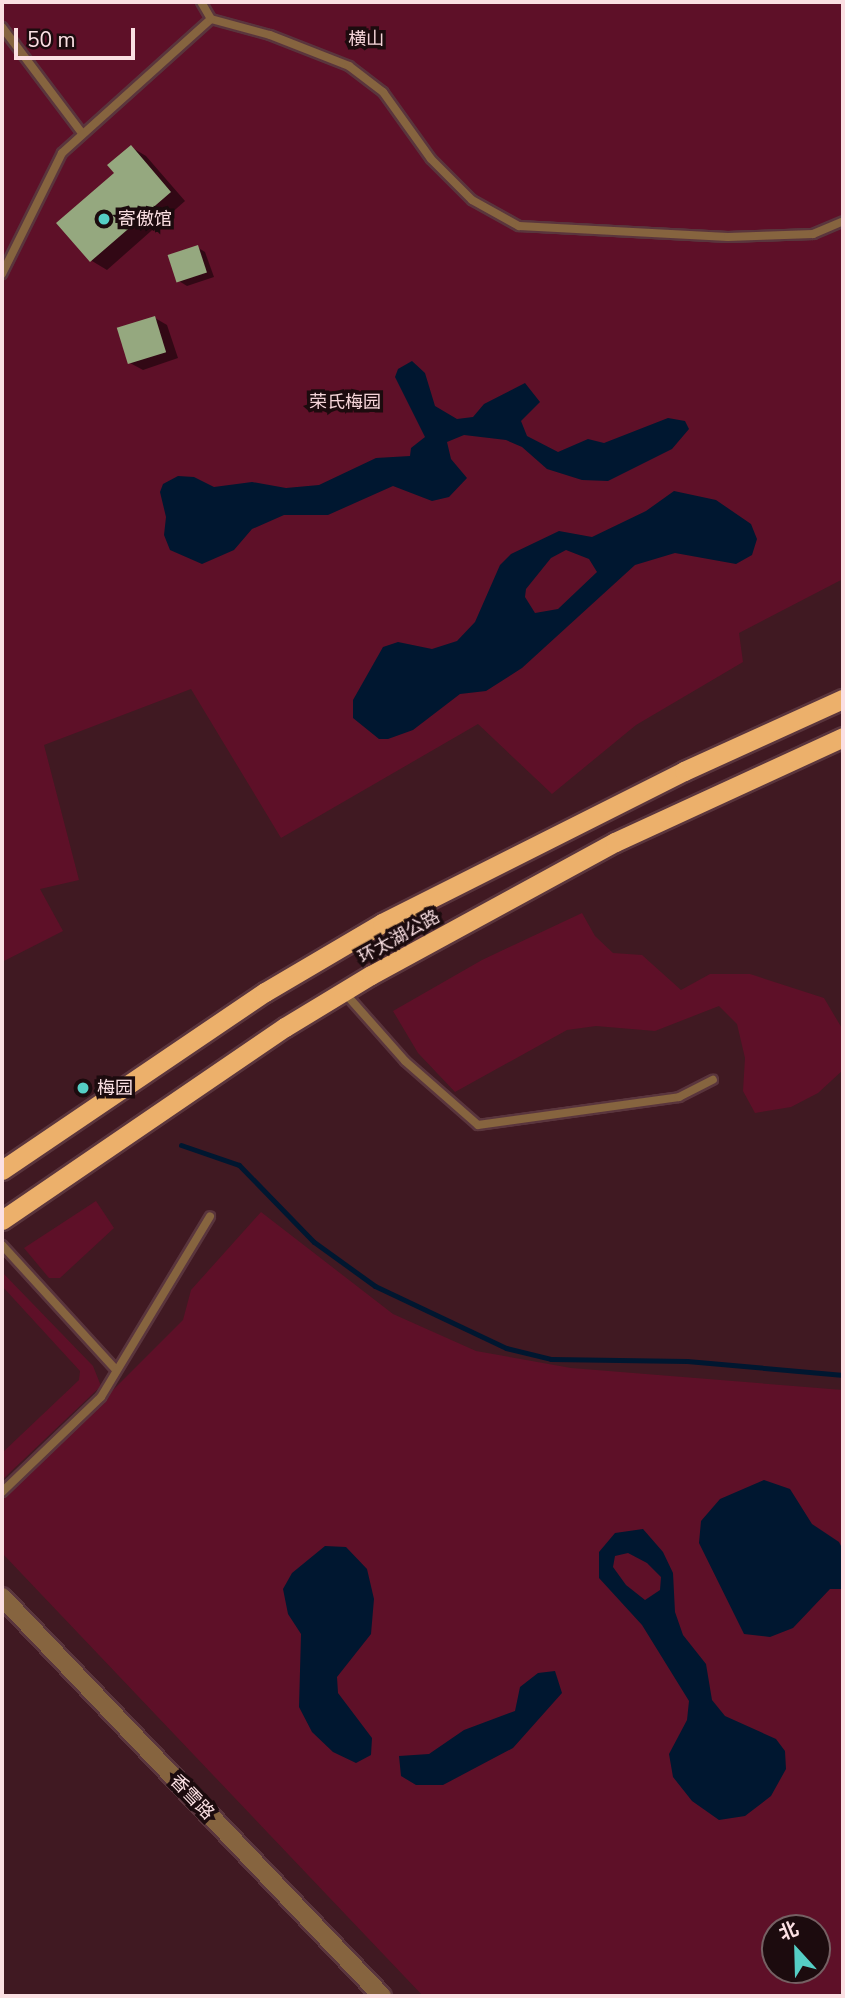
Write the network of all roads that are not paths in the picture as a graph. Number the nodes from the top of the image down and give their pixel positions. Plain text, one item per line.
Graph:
1 (201, 2) edge
2 (211, 19) junction
3 (2, 27) edge
4 (81, 132) junction
5 (843, 221) edge
6 (2, 274) edge
7 (843, 699) edge
8 (843, 737) edge
9 (344, 992) junction
10 (713, 1080) dead end
11 (2, 1170) edge
12 (210, 1216) dead end
13 (2, 1220) edge
14 (2, 1245) edge
15 (116, 1370) junction
16 (2, 1492) edge
17 (2, 1597) edge
18 (382, 1996) edge

1 - 2 lane
2 - 4 lane
2 - 5 lane
3 - 4 lane
4 - 6 lane
7 - 11 highway, 环太湖公路
8 - 9 highway, 环太湖公路
9 - 10 lane
9 - 13 highway, 环太湖公路
12 - 15 lane
14 - 15 lane
15 - 16 lane
17 - 18 street, 香雪路

